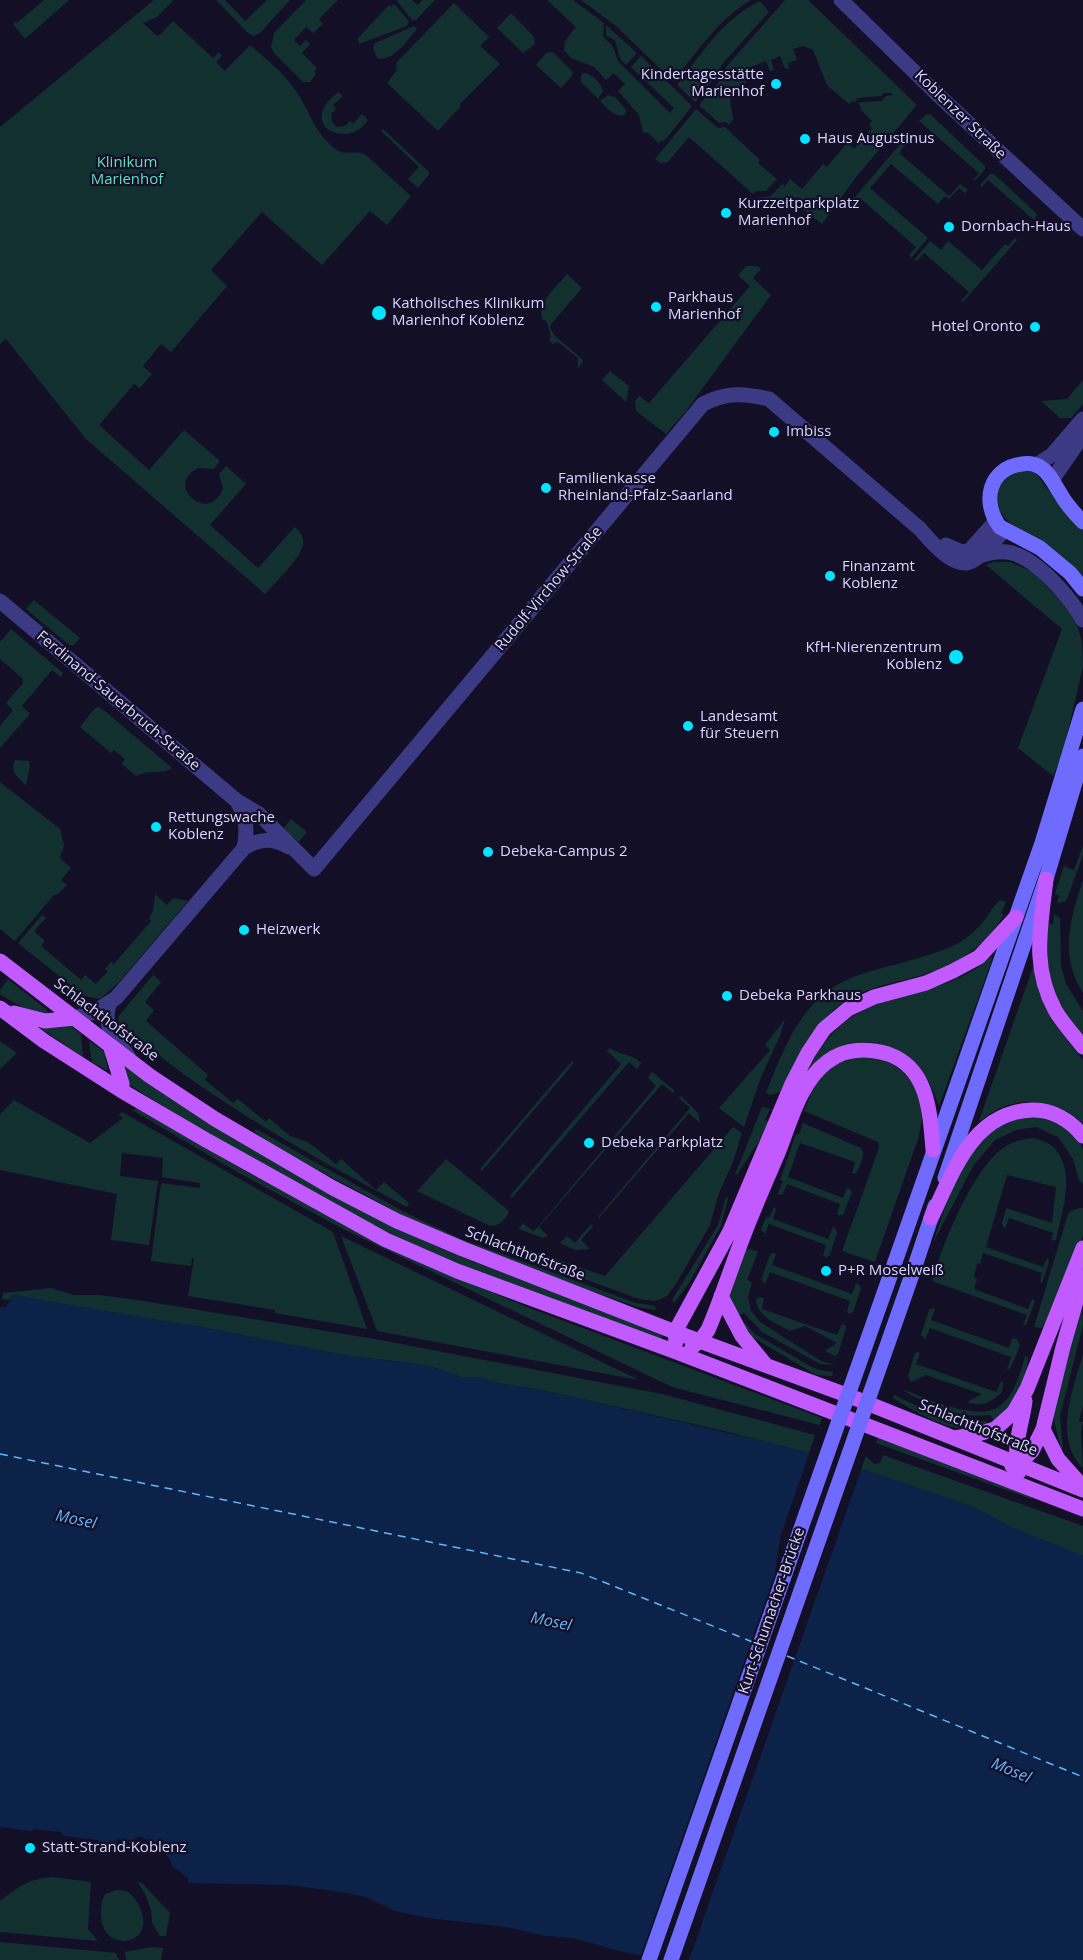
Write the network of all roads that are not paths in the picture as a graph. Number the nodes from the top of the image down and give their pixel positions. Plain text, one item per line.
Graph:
1 (841, 0) edge
2 (1082, 227) edge
3 (1083, 419) edge
4 (1083, 435) edge
5 (1036, 465) junction
6 (1052, 480) junction
7 (1083, 522) edge
8 (1001, 526) junction
9 (920, 529) junction
10 (979, 556) junction
11 (1083, 589) edge
12 (0, 601) edge
13 (1083, 620) edge
14 (1083, 710) edge
15 (1083, 756) edge
16 (237, 801) junction
17 (244, 848) junction
18 (291, 848) junction
19 (314, 869) joint
20 (1046, 879) junction
21 (1016, 917) junction
22 (1, 964) edge
23 (110, 1003) junction
24 (1, 1009) edge
25 (74, 1018) junction
26 (1083, 1047) edge
27 (111, 1048) junction
28 (133, 1064) junction
29 (123, 1091) junction
30 (1083, 1137) edge
31 (933, 1150) junction
32 (931, 1218) junction
33 (1083, 1248) edge
34 (1083, 1277) edge
35 (721, 1296) junction
36 (675, 1332) junction
37 (700, 1341) junction
38 (679, 1353) junction
39 (767, 1366) junction
40 (1027, 1389) junction
41 (1043, 1429) junction
42 (955, 1438) junction
43 (1017, 1464) junction
44 (979, 1468) junction
45 (1029, 1488) junction
46 (1083, 1489) edge
47 (1083, 1509) edge
48 (649, 1960) edge
49 (671, 1960) edge

1 - 2 street, Koblenzer Straße
3 - 5 street
4 - 6 street
5 - 6 main road
5 - 8 main road
6 - 7 main road
8 - 9 street, Rudolf-Virchow-Straße
8 - 10 street
8 - 11 main road
9 - 10 street, Rudolf-Virchow-Straße
9 - 19 street, Rudolf-Virchow-Straße
10 - 13 street
12 - 16 street, Ferdinand-Sauerbruch-Straße
14 - 21 main road, Kurt-Schumacher-Brücke
15 - 20 main road, Kurt-Schumacher-Brücke
16 - 17 street
16 - 18 street, Ferdinand-Sauerbruch-Straße
17 - 18 street, Ferdinand-Sauerbruch-Straße
17 - 23 street
18 - 19 street, Ferdinand-Sauerbruch-Straße
20 - 26 main road
20 - 32 main road, Kurt-Schumacher-Brücke
21 - 31 main road, Kurt-Schumacher-Brücke
21 - 36 main road
22 - 25 main road, Schlachthofstraße
23 - 25 street
23 - 28 street
24 - 25 main road
24 - 29 main road
25 - 27 main road, Schlachthofstraße
27 - 28 main road, Schlachthofstraße
27 - 29 main road
28 - 36 main road, Schlachthofstraße
29 - 38 main road
30 - 32 main road
31 - 35 main road
31 - 48 main road, Kurt-Schumacher-Brücke, bridge
32 - 49 main road, Kurt-Schumacher-Brücke, bridge
33 - 40 main road
34 - 41 main road
35 - 37 main road
35 - 39 main road
36 - 37 main road, Schlachthofstraße
36 - 38 main road
37 - 38 main road
37 - 39 main road, Schlachthofstraße
38 - 44 main road
39 - 42 main road, Schlachthofstraße
40 - 42 main road
40 - 43 main road
41 - 43 main road
41 - 46 main road
42 - 43 main road, Schlachthofstraße
43 - 44 main road
43 - 45 main road
43 - 46 main road, Schlachthofstraße
44 - 45 main road
45 - 47 main road

